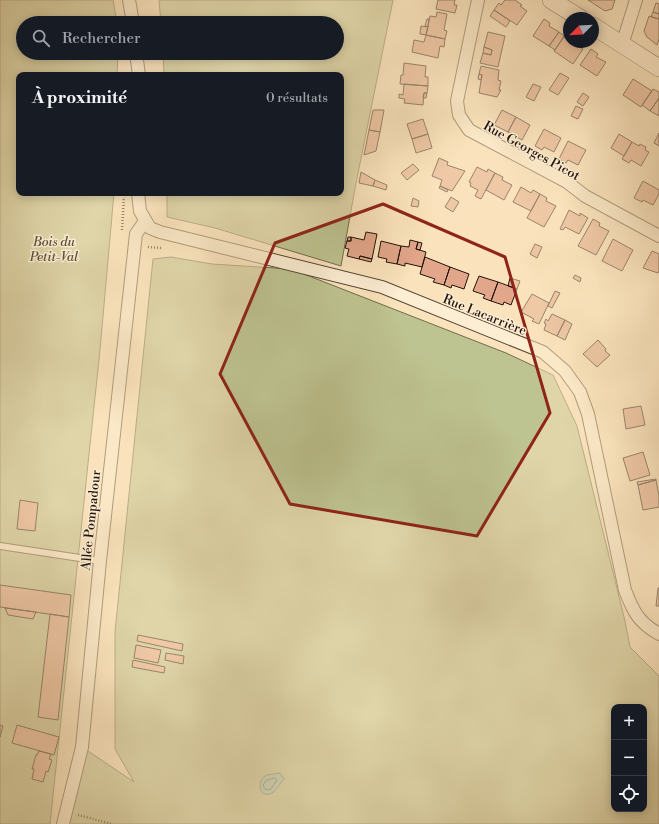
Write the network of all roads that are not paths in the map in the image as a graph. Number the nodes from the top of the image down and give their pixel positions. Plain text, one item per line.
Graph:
1 (129, 0) edge
2 (478, 0) edge
3 (551, 0) edge
4 (636, 0) edge
5 (570, 12) edge
6 (132, 16) edge
7 (599, 30) edge
8 (622, 45) junction
9 (137, 60) edge
10 (659, 68) edge
11 (139, 72) edge
12 (138, 196) edge
13 (145, 221) junction
14 (659, 236) edge
15 (0, 546) edge
16 (100, 560) junction
17 (659, 634) edge
18 (64, 824) edge

1 - 6 street
2 - 14 street, Rue Georges Picot
3 - 5 main road
4 - 8 street
7 - 8 main road
8 - 10 main road
9 - 11 street
12 - 13 street
13 - 16 street, Allée Pompadour
13 - 17 street, Rue Lacarrière
15 - 16 lane
16 - 18 street, Allée Pompadour

